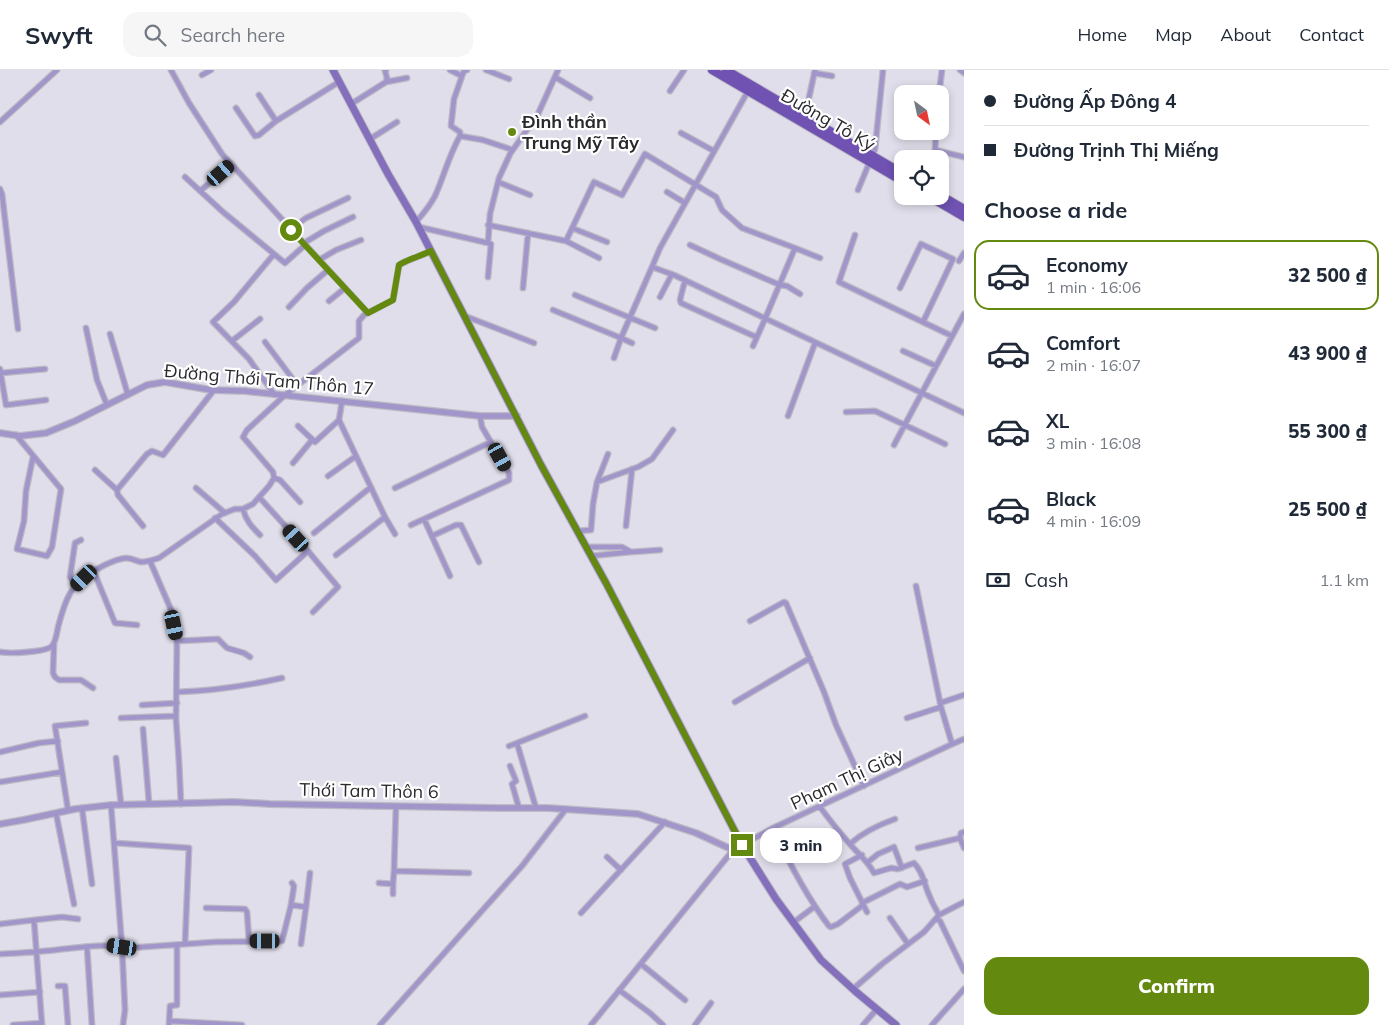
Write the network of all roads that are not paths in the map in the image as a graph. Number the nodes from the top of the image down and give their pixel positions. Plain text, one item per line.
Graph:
1 (57, 70) edge
2 (171, 70) edge
3 (211, 70) edge
4 (333, 70) edge
5 (386, 70) edge
6 (450, 70) edge
7 (467, 70) edge
8 (486, 70) edge
9 (558, 70) edge
10 (684, 70) edge
11 (712, 70) edge
12 (726, 70) edge
13 (884, 70) edge
14 (942, 70) edge
15 (960, 70) edge
16 (814, 71) edge
17 (964, 73) edge
18 (202, 75) dead end
19 (462, 76) junction
20 (832, 76) dead end
21 (555, 77) junction
22 (406, 78) dead end
23 (509, 79) dead end
24 (339, 82) junction
25 (386, 82) junction
26 (941, 85) edge
27 (670, 91) dead end
28 (748, 91) junction
29 (259, 95) dead end
30 (590, 98) dead end
31 (351, 104) junction
32 (236, 108) dead end
33 (805, 116) junction
34 (276, 121) junction
35 (0, 122) edge
36 (397, 122) dead end
37 (681, 133) dead end
38 (460, 136) junction
39 (370, 139) junction
40 (936, 140) edge
41 (513, 150) junction
42 (714, 151) junction
43 (964, 157) edge
44 (871, 159) junction
45 (231, 164) junction
46 (894, 169) edge
47 (894, 175) edge
48 (185, 177) dead end
49 (498, 182) junction
50 (696, 184) junction
51 (0, 189) edge
52 (858, 190) dead end
53 (200, 191) junction
54 (667, 192) dead end
55 (530, 195) dead end
56 (348, 198) dead end
57 (949, 201) edge
58 (685, 203) junction
59 (949, 204) edge
60 (964, 210) edge
61 (353, 217) dead end
62 (417, 224) junction
63 (488, 224) junction
64 (572, 228) junction
65 (291, 230) junction
66 (528, 233) junction
67 (856, 235) dead end
68 (361, 240) dead end
69 (566, 242) junction
70 (607, 242) dead end
71 (488, 243) junction
72 (304, 244) junction
73 (690, 245) dead end
74 (795, 248) junction
75 (431, 251) junction
76 (964, 253) edge
77 (274, 254) junction
78 (599, 258) dead end
79 (820, 258) dead end
80 (319, 260) junction
81 (960, 261) dead end
82 (652, 267) junction
83 (328, 270) junction
84 (672, 274) junction
85 (488, 277) dead end
86 (685, 280) junction
87 (780, 285) junction
88 (345, 288) junction
89 (523, 288) dead end
90 (900, 288) dead end
91 (574, 294) dead end
92 (800, 294) dead end
93 (660, 297) dead end
94 (329, 301) dead end
95 (289, 307) dead end
96 (553, 310) dead end
97 (368, 313) junction
98 (964, 314) edge
99 (465, 316) junction
100 (630, 318) junction
101 (260, 319) dead end
102 (765, 319) junction
103 (923, 322) junction
104 (86, 328) dead end
105 (655, 328) dead end
106 (18, 329) dead end
107 (110, 334) dead end
108 (952, 336) junction
109 (756, 337) junction
110 (621, 338) junction
111 (232, 341) junction
112 (264, 342) dead end
113 (534, 343) dead end
114 (632, 343) dead end
115 (815, 343) junction
116 (752, 346) dead end
117 (903, 350) dead end
118 (614, 358) dead end
119 (936, 366) junction
120 (0, 369) edge
121 (44, 369) dead end
122 (1, 373) edge
123 (298, 386) junction
124 (214, 390) junction
125 (922, 393) junction
126 (274, 394) junction
127 (128, 395) junction
128 (286, 395) junction
129 (46, 400) dead end
130 (342, 401) junction
131 (107, 405) junction
132 (846, 412) dead end
133 (964, 413) edge
134 (480, 416) junction
135 (517, 416) junction
136 (788, 416) dead end
137 (339, 420) junction
138 (905, 424) junction
139 (298, 426) dead end
140 (673, 430) dead end
141 (0, 433) edge
142 (16, 435) junction
143 (312, 440) junction
144 (491, 442) junction
145 (895, 443) dead end
146 (946, 444) dead end
147 (608, 454) dead end
148 (356, 456) junction
149 (33, 457) junction
150 (293, 463) dead end
151 (632, 468) junction
152 (95, 470) dead end
153 (328, 476) dead end
154 (274, 478) junction
155 (597, 482) junction
156 (371, 487) junction
157 (196, 488) dead end
158 (395, 488) dead end
159 (117, 490) junction
160 (260, 497) junction
161 (300, 502) dead end
162 (244, 509) junction
163 (225, 512) junction
164 (385, 516) junction
165 (215, 518) junction
166 (424, 519) junction
167 (411, 525) dead end
168 (143, 526) dead end
169 (626, 526) dead end
170 (576, 531) junction
171 (314, 533) dead end
172 (395, 534) dead end
173 (260, 535) dead end
174 (432, 536) junction
175 (81, 540) dead end
176 (585, 547) junction
177 (660, 550) dead end
178 (308, 551) junction
179 (631, 552) junction
180 (336, 555) dead end
181 (591, 556) junction
182 (150, 561) junction
183 (479, 562) dead end
184 (94, 572) junction
185 (450, 576) dead end
186 (76, 585) junction
187 (916, 586) dead end
188 (313, 612) dead end
189 (750, 621) dead end
190 (137, 625) dead end
191 (177, 641) junction
192 (54, 644) junction
193 (0, 652) edge
194 (250, 657) dead end
195 (810, 659) junction
196 (282, 678) dead end
197 (93, 688) dead end
198 (177, 692) junction
199 (964, 694) edge
200 (735, 702) dead end
201 (177, 704) junction
202 (142, 705) dead end
203 (941, 705) junction
204 (176, 716) junction
205 (585, 716) dead end
206 (121, 718) dead end
207 (907, 718) dead end
208 (86, 723) dead end
209 (144, 730) dead end
210 (964, 739) edge
211 (58, 741) junction
212 (517, 743) junction
213 (952, 744) junction
214 (509, 746) dead end
215 (0, 752) edge
216 (116, 758) dead end
217 (510, 766) dead end
218 (62, 772) junction
219 (0, 782) edge
220 (864, 786) junction
221 (150, 803) junction
222 (111, 804) junction
223 (121, 804) junction
224 (181, 804) junction
225 (396, 806) junction
226 (820, 807) junction
227 (82, 808) junction
228 (520, 808) junction
229 (536, 808) junction
230 (566, 809) junction
231 (68, 810) junction
232 (56, 813) junction
233 (894, 819) dead end
234 (665, 822) junction
235 (0, 824) edge
236 (773, 828) junction
237 (964, 832) edge
238 (960, 838) junction
239 (115, 843) junction
240 (850, 844) junction
241 (742, 845) junction
242 (918, 848) dead end
243 (964, 848) edge
244 (733, 850) junction
245 (862, 855) junction
246 (607, 857) dead end
247 (868, 862) junction
248 (902, 868) junction
249 (621, 870) junction
250 (394, 871) junction
251 (469, 873) dead end
252 (310, 874) dead end
253 (925, 881) junction
254 (292, 883) dead end
255 (380, 883) dead end
256 (92, 884) dead end
257 (394, 884) junction
258 (393, 894) dead end
259 (964, 902) edge
260 (74, 904) dead end
261 (862, 904) junction
262 (291, 905) junction
263 (306, 907) junction
264 (814, 907) junction
265 (206, 908) dead end
266 (866, 912) dead end
267 (581, 913) dead end
268 (938, 917) junction
269 (78, 918) dead end
270 (890, 918) dead end
271 (34, 920) junction
272 (794, 922) junction
273 (0, 924) edge
274 (248, 941) junction
275 (186, 944) junction
276 (302, 944) dead end
277 (908, 944) junction
278 (176, 945) junction
279 (87, 947) junction
280 (122, 947) junction
281 (37, 952) junction
282 (0, 954) edge
283 (962, 963) edge
284 (641, 964) junction
285 (964, 971) edge
286 (58, 986) dead end
287 (853, 989) junction
288 (964, 989) edge
289 (620, 990) junction
290 (40, 992) junction
291 (0, 995) edge
292 (685, 1000) dead end
293 (712, 1004) dead end
294 (877, 1009) junction
295 (169, 1023) edge
296 (42, 1024) edge
297 (12, 1025) edge
298 (68, 1025) edge
299 (92, 1025) edge
300 (123, 1025) edge
301 (242, 1025) edge
302 (380, 1025) edge
303 (591, 1025) edge
304 (663, 1025) edge
305 (695, 1025) edge
306 (863, 1025) edge
307 (896, 1025) edge
308 (932, 1025) edge

1 - 35 street
2 - 45 street
3 - 18 street
4 - 24 main road
5 - 25 street
6 - 19 street
7 - 19 street
8 - 23 street
9 - 21 street
10 - 27 street
11 - 28 main road, Đường Tô Ký
12 - 33 main road, Đường Tô Ký
13 - 44 street
14 - 26 street
15 - 17 street
16 - 20 street
16 - 33 street
19 - 38 street
21 - 30 street
21 - 41 street
22 - 25 street
24 - 31 main road
24 - 34 street
25 - 31 street
28 - 42 street
28 - 44 main road, Đường Tô Ký
29 - 34 street
31 - 39 main road
32 - 34 street
33 - 44 main road, Đường Tô Ký
36 - 39 street
37 - 42 street
38 - 41 street
38 - 62 street
39 - 62 main road
40 - 43 street
41 - 49 street
42 - 50 street
44 - 46 main road, Đường Tô Ký
44 - 47 main road, Đường Tô Ký
44 - 52 street
45 - 53 street
45 - 65 street
48 - 53 street
49 - 55 street
49 - 63 street
50 - 58 street
50 - 64 street
50 - 74 street
51 - 106 street
53 - 77 street
54 - 58 street
56 - 65 street
57 - 60 main road
58 - 82 street
59 - 60 main road
61 - 72 street
62 - 71 street
62 - 75 main road
63 - 66 street
63 - 71 street
64 - 69 street
64 - 70 street
65 - 72 street
66 - 69 street
66 - 89 street
67 - 103 street
68 - 80 street
69 - 78 street
71 - 85 street
72 - 77 street
72 - 80 street
73 - 87 street
74 - 79 street
74 - 87 street
75 - 97 street
75 - 99 main road
76 - 81 street
77 - 111 street
80 - 83 street
82 - 84 street
82 - 100 street
83 - 88 street
83 - 95 street
84 - 86 street
84 - 93 street
86 - 102 street
86 - 109 street
87 - 92 street
87 - 102 street
88 - 94 street
88 - 97 street
90 - 103 street
91 - 100 street
96 - 110 street
97 - 123 street
98 - 108 street
99 - 113 street
99 - 135 main road
100 - 105 street
100 - 110 street
101 - 111 street
102 - 109 street
102 - 115 street
103 - 108 street
104 - 131 street
107 - 127 street
108 - 119 street
109 - 116 street
110 - 114 street
110 - 118 street
111 - 126 street
112 - 123 street
115 - 125 street
115 - 136 street
117 - 119 street
119 - 125 street
120 - 122 street
121 - 122 street
122 - 129 street
123 - 128 street
124 - 126 street, Đường Thới Tam Thôn 17
124 - 127 street, Đường Thới Tam Thôn 17
124 - 159 street
125 - 133 street
125 - 138 street
126 - 128 street, Đường Thới Tam Thôn 17
127 - 131 street, Đường Thới Tam Thôn 17
128 - 130 street, Đường Thới Tam Thôn 17
128 - 154 street
130 - 134 street, Đường Thới Tam Thôn 17
130 - 137 street
131 - 142 street, Đường Thới Tam Thôn 17
132 - 138 street
134 - 135 street, Đường Thới Tam Thôn 17
134 - 144 street
135 - 170 main road
137 - 143 street
137 - 148 street
138 - 145 street
138 - 146 street
139 - 143 street
140 - 151 street
141 - 142 street, Đường Thới Tam Thôn 17
142 - 149 street
143 - 150 street
144 - 158 street
144 - 166 street
147 - 155 street
148 - 153 street
148 - 156 street
149 - 149 street
151 - 155 street
151 - 169 street
152 - 159 street
154 - 160 street
154 - 161 street
155 - 170 street
156 - 164 street
156 - 171 street
157 - 163 street
159 - 168 street
160 - 162 street
160 - 178 street
162 - 163 street
162 - 173 street
163 - 165 street
164 - 172 street
164 - 180 street
165 - 178 street
165 - 182 street
166 - 167 street
166 - 174 street
170 - 176 main road
174 - 183 street
174 - 185 street
175 - 186 street
176 - 179 street
176 - 181 main road
177 - 179 street
178 - 188 street
179 - 181 street
181 - 241 main road
182 - 184 street
182 - 191 street
184 - 186 street
184 - 190 street
186 - 192 street
187 - 203 street
189 - 195 street
191 - 194 street
191 - 198 street
192 - 193 street
192 - 197 street
195 - 200 street
195 - 220 street
196 - 198 street
198 - 201 street
199 - 203 street
201 - 202 street
201 - 204 street
203 - 207 street
203 - 213 street
204 - 206 street
204 - 224 street
205 - 212 street
208 - 211 street
209 - 221 street
210 - 213 street, Phạm Thị Giây
211 - 215 street
211 - 218 street
212 - 214 street
212 - 229 street
213 - 220 street, Phạm Thị Giây
216 - 223 street
217 - 228 street
218 - 219 street
218 - 231 street
220 - 226 street, Phạm Thị Giây
221 - 223 street, Thới Tam Thôn 6
221 - 224 street, Thới Tam Thôn 6
222 - 223 street, Thới Tam Thôn 6
222 - 227 street, Thới Tam Thôn 6
222 - 239 street
224 - 225 street, Thới Tam Thôn 6
225 - 228 street, Thới Tam Thôn 6
225 - 250 street
226 - 236 street, Phạm Thị Giây
226 - 240 street
227 - 231 street, Thới Tam Thôn 6
227 - 256 street
228 - 229 street, Thới Tam Thôn 6
229 - 230 street, Thới Tam Thôn 6
230 - 234 street, Thới Tam Thôn 6
230 - 302 street
231 - 232 street, Thới Tam Thôn 6
232 - 235 street, Thới Tam Thôn 6
232 - 260 street
233 - 240 street
234 - 244 street, Thới Tam Thôn 6
234 - 249 street
236 - 241 street, Phạm Thị Giây
236 - 264 street
237 - 238 street
238 - 242 street
238 - 243 street
239 - 275 street
239 - 280 street
240 - 245 street
241 - 244 street
241 - 272 main road
244 - 284 street
245 - 247 street
245 - 261 street
246 - 249 street
247 - 248 street
247 - 248 street
248 - 253 street
249 - 267 street
250 - 251 street
250 - 257 street
252 - 263 street
253 - 261 street
253 - 268 street
254 - 262 street
255 - 257 street
257 - 258 street
259 - 268 street
261 - 264 street
261 - 266 street
262 - 263 street
262 - 274 street
263 - 276 street
264 - 272 street
265 - 274 street
268 - 277 street
268 - 283 street
269 - 271 street
270 - 277 street
271 - 273 street
271 - 281 street
272 - 287 main road
274 - 275 street
275 - 278 street
277 - 287 street
278 - 280 street
278 - 295 street
279 - 280 street
279 - 281 street
279 - 299 street
280 - 300 street
281 - 282 street
281 - 290 street
283 - 285 street
284 - 289 street
284 - 292 street
286 - 298 street
287 - 294 main road
288 - 308 street
289 - 303 street
289 - 304 street
290 - 291 street
290 - 296 street
293 - 305 street
294 - 306 street
294 - 307 main road
295 - 301 street
296 - 297 street

